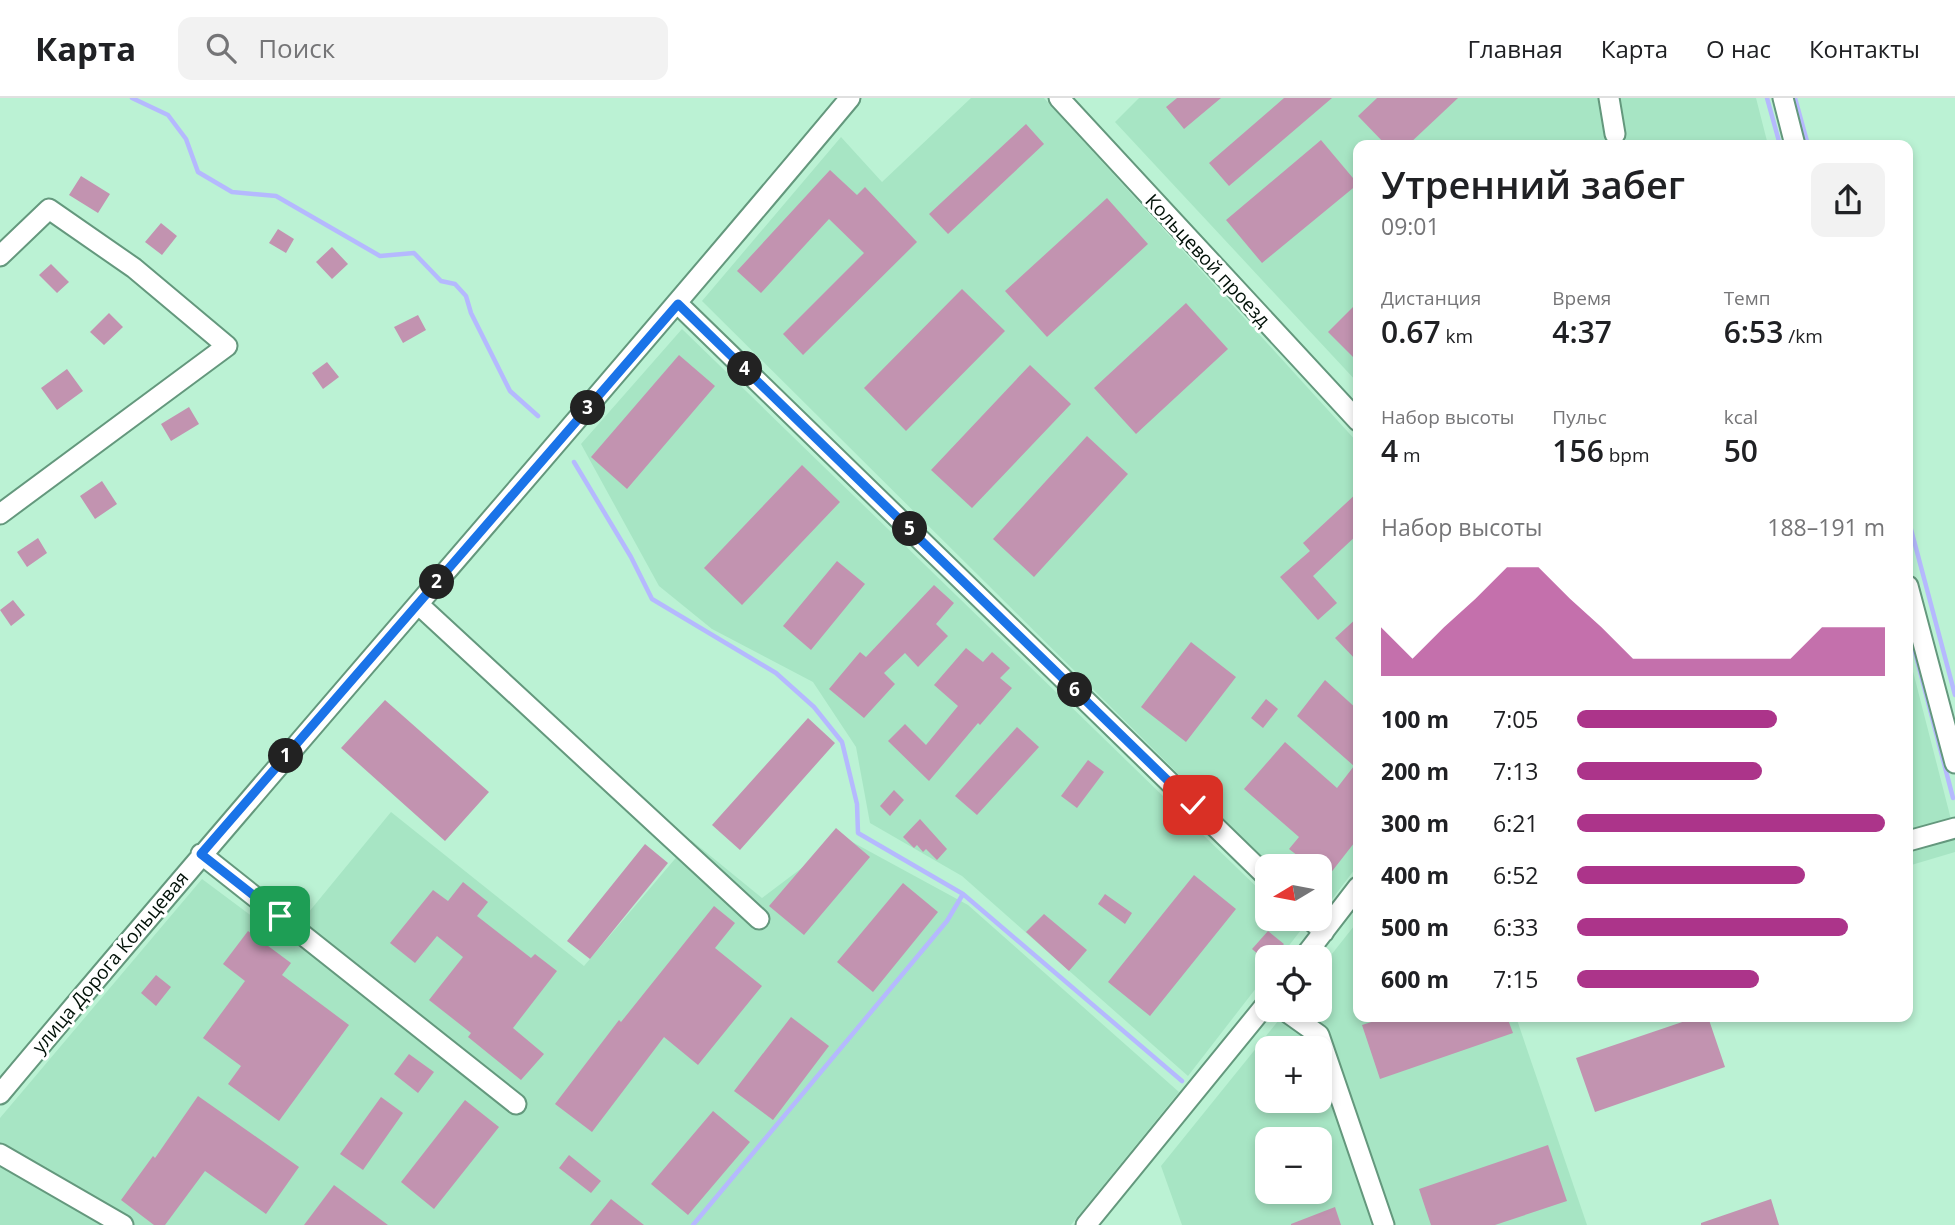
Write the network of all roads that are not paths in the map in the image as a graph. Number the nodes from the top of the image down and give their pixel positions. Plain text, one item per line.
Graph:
1 (850, 98) edge
2 (1059, 98) edge
3 (1609, 98) edge
4 (1783, 98) edge
5 (1615, 134) dead end
6 (1794, 140) edge
7 (0, 256) edge
8 (678, 304) junction
9 (1353, 416) edge
10 (0, 514) edge
11 (418, 604) junction
12 (1913, 605) edge
13 (1955, 763) edge
14 (1955, 828) edge
15 (1913, 840) edge
16 (201, 854) junction
17 (1255, 865) edge
18 (1353, 892) edge
19 (1332, 911) edge
20 (759, 919) dead end
21 (1255, 1018) edge
22 (1301, 1022) edge
23 (0, 1094) edge
24 (516, 1104) dead end
25 (0, 1154) edge
26 (1091, 1219) edge
27 (123, 1225) edge
28 (1384, 1225) edge

1 - 8 street, улица Дорога Кольцевая
2 - 9 street, Кольцевой проезд
3 - 5 street
4 - 6 street
7 - 10 street
8 - 11 street, улица Дорога Кольцевая
8 - 17 street
11 - 16 street, улица Дорога Кольцевая
11 - 20 street
12 - 13 street
14 - 15 street
16 - 23 street, улица Дорога Кольцевая
16 - 24 street
18 - 19 street
21 - 26 street
22 - 28 street
25 - 27 street

